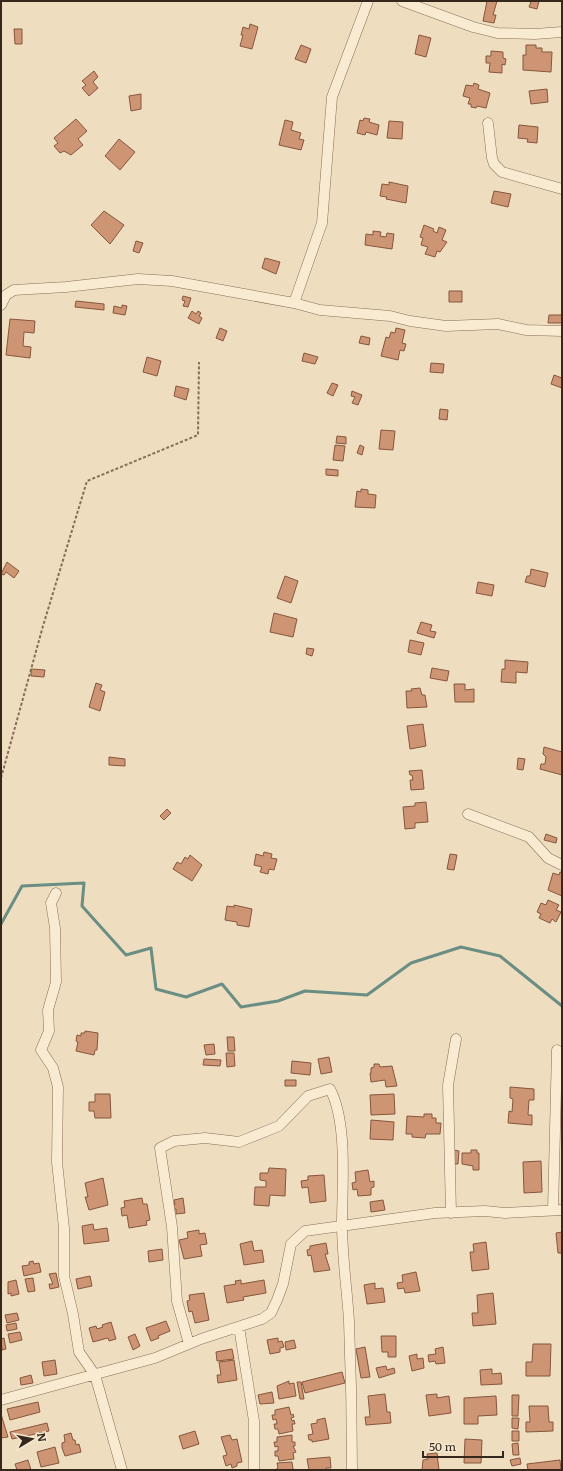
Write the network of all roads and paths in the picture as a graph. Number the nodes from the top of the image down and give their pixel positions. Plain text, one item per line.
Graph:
1 (368, 1) edge
2 (402, 1) edge
3 (562, 32) edge
4 (488, 123) dead end
5 (562, 189) edge
6 (294, 303) junction
7 (1, 305) edge
8 (562, 332) edge
9 (199, 362) dead end
10 (1, 778) edge
11 (468, 814) dead end
12 (562, 865) edge
13 (56, 893) dead end
14 (456, 1039) dead end
15 (557, 1050) dead end
16 (558, 1210) edge
17 (451, 1213) junction
18 (342, 1225) junction
19 (239, 1326) junction
20 (189, 1344) junction
21 (95, 1374) junction
22 (1, 1400) edge
23 (122, 1470) edge
24 (254, 1470) edge
25 (352, 1470) edge

1 - 6 street
2 - 3 street
4 - 5 street
6 - 7 street
6 - 8 street
9 - 10 path
11 - 12 street
13 - 21 street
14 - 17 street
15 - 16 street
16 - 17 street
17 - 18 street
18 - 19 street
18 - 20 street
18 - 25 street
19 - 20 street
19 - 24 street
20 - 21 street
21 - 22 street
21 - 23 street

